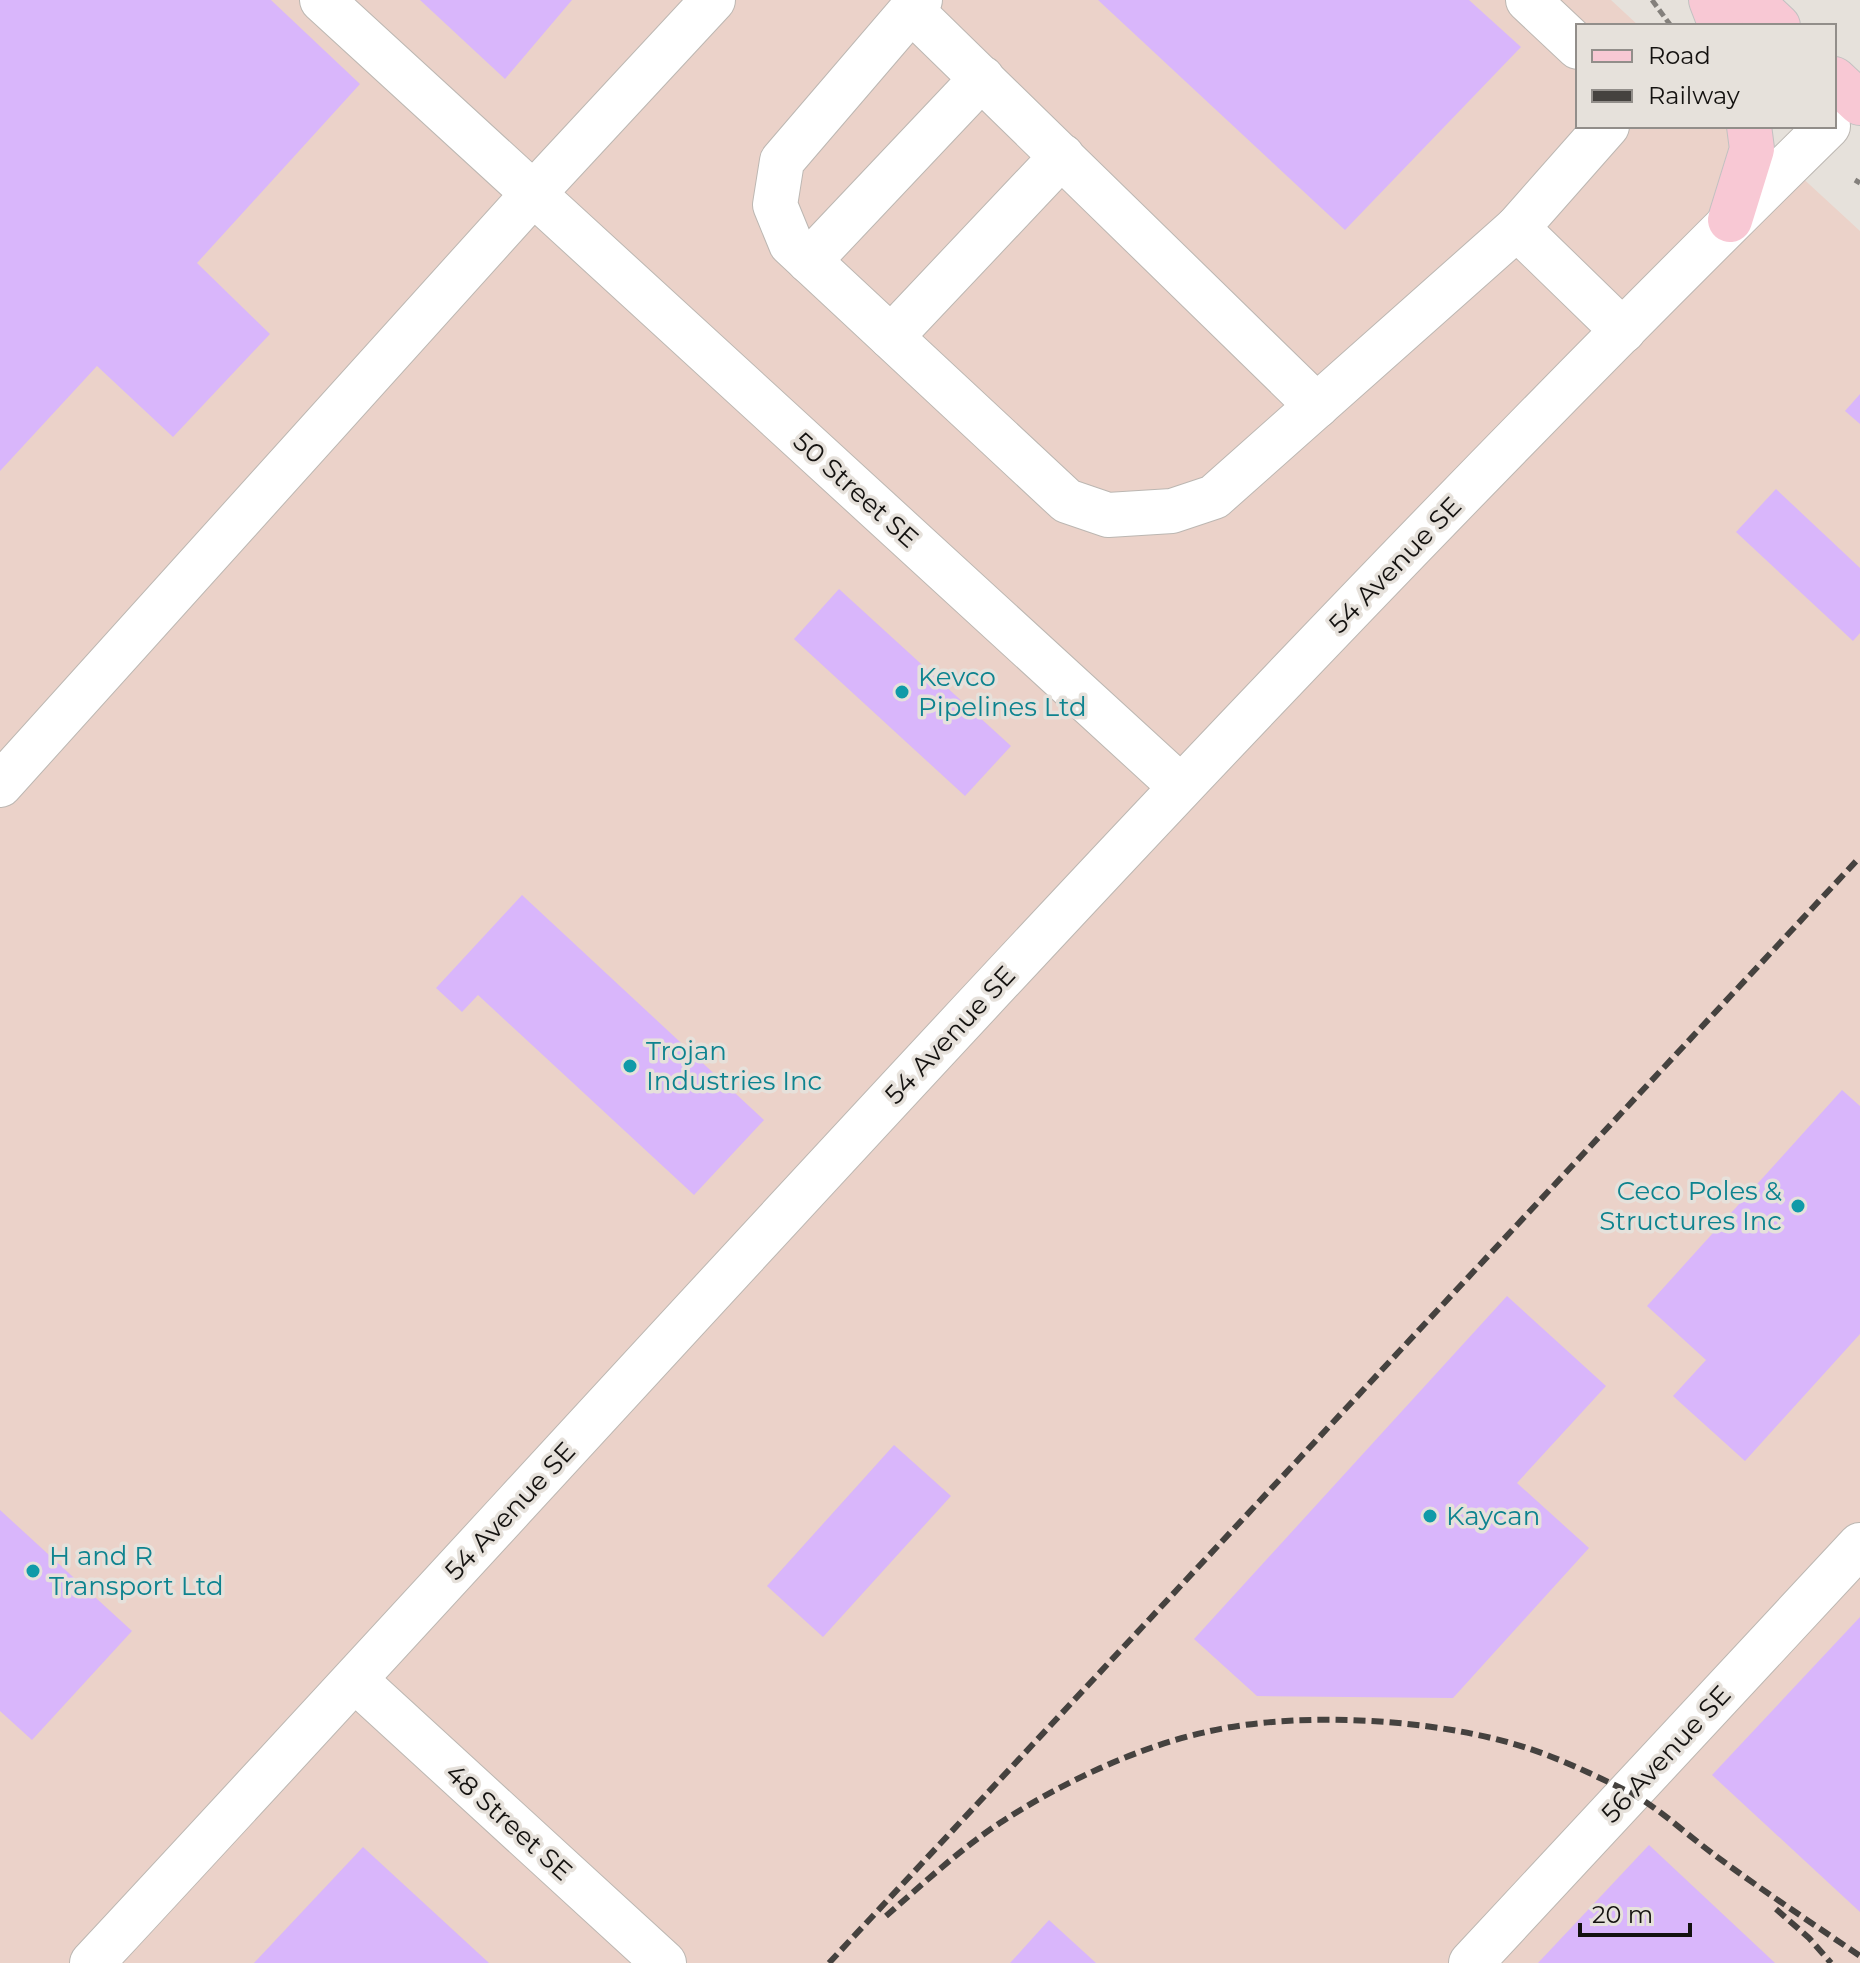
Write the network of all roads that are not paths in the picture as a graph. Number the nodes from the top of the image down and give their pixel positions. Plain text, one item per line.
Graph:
1 (322, 0) edge
2 (713, 0) edge
3 (1528, 0) edge
4 (1711, 0) edge
5 (1750, 0) edge
6 (916, 5) edge
7 (1720, 24) edge
8 (1776, 24) edge
9 (1576, 45) edge
10 (982, 78) junction
11 (1605, 128) edge
12 (1749, 128) edge
13 (1820, 128) edge
14 (1062, 156) junction
15 (533, 194) junction
16 (1730, 220) junction
17 (1517, 228) junction
18 (809, 261) junction
19 (1623, 331) junction
20 (891, 337) junction
21 (1317, 406) junction
22 (0, 785) edge
23 (1180, 786) junction
24 (1860, 1545) edge
25 (355, 1680) junction
26 (95, 1962) edge
27 (664, 1963) edge
28 (1471, 1963) edge

1 - 15 street, 50 Street SE
2 - 15 street
3 - 9 street
4 - 7 main road
5 - 8 main road
6 - 10 street
6 - 18 street
10 - 14 street
10 - 18 street
11 - 17 street
12 - 16 main road
13 - 16 street, 54 Avenue SE
14 - 20 street
14 - 21 street
15 - 22 street
15 - 23 street, 50 Street SE
16 - 19 street, 54 Avenue SE
17 - 19 street
17 - 21 street
18 - 20 street
19 - 23 street, 54 Avenue SE
20 - 21 street
23 - 25 street, 54 Avenue SE
24 - 28 street, 56 Avenue SE
25 - 26 street, 54 Avenue SE
25 - 27 street, 48 Street SE

